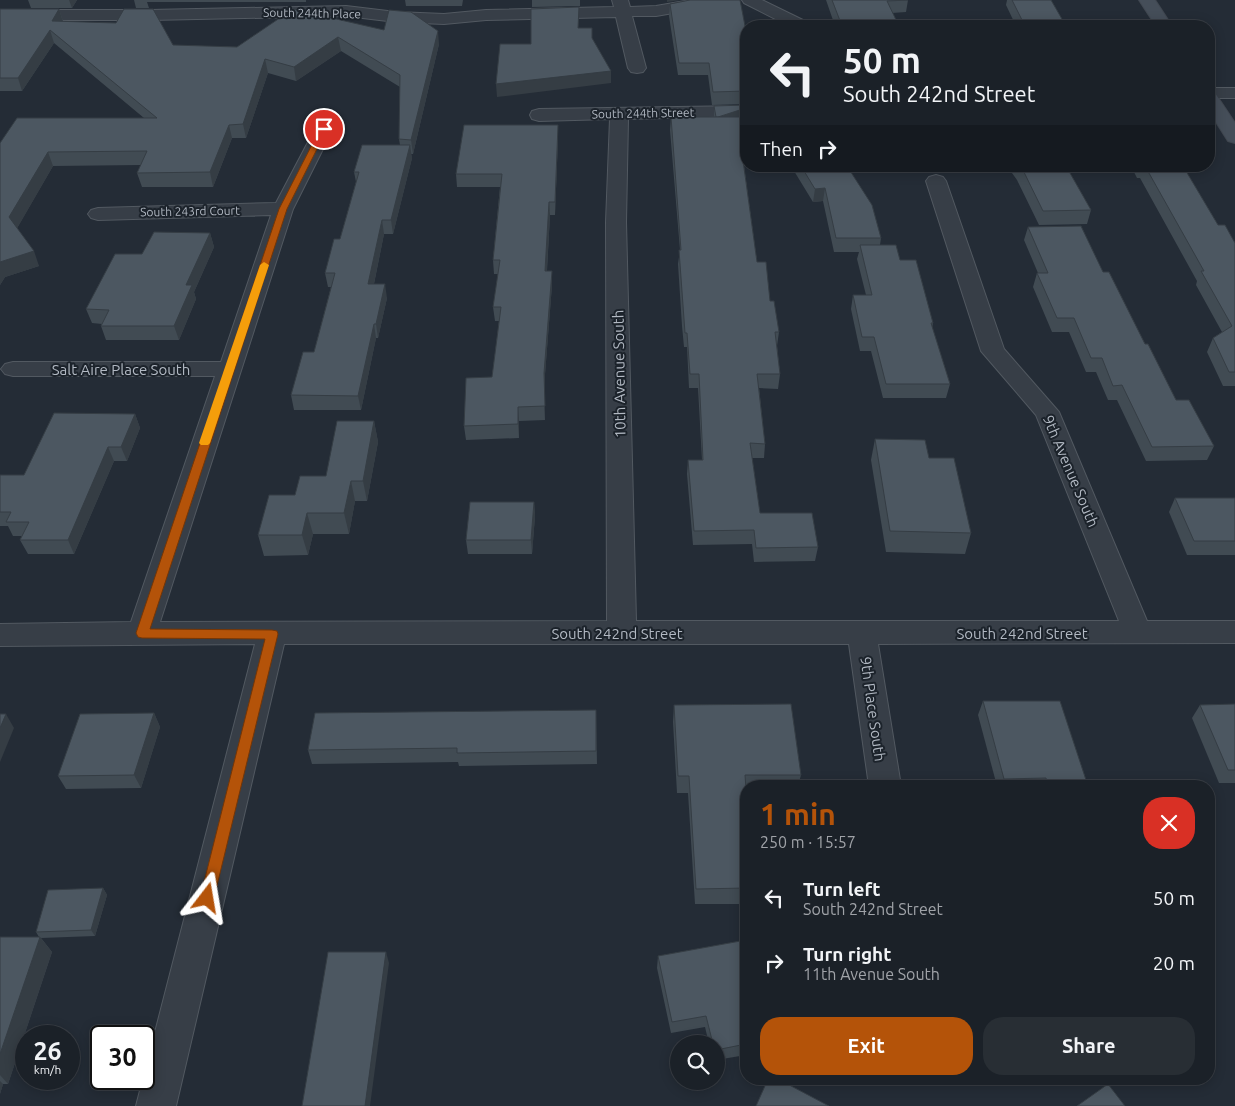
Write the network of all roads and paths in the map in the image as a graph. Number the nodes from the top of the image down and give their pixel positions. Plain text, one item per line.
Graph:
1 (108, 0) edge
2 (719, 0) edge
3 (750, 0) edge
4 (1147, 0) edge
5 (349, 6) edge
6 (622, 6) edge
7 (229, 13) junction
8 (0, 15) edge
9 (98, 16) junction
10 (789, 20) edge
11 (1160, 20) edge
12 (224, 31) dead end
13 (637, 68) dead end
14 (1215, 93) edge
15 (1235, 93) edge
16 (1215, 106) edge
17 (740, 111) edge
18 (619, 114) junction
19 (539, 115) dead end
20 (324, 129) dead end
21 (1235, 137) edge
22 (936, 181) dead end
23 (283, 209) junction
24 (98, 214) dead end
25 (13, 369) dead end
26 (229, 369) junction
27 (862, 632) junction
28 (1235, 632) edge
29 (142, 633) junction
30 (622, 633) junction
31 (1138, 633) junction
32 (272, 634) junction
33 (0, 635) edge
34 (884, 780) edge
35 (156, 1106) edge

1 - 9 street
2 - 6 street
3 - 10 street
4 - 11 main road
5 - 6 street, South 244th Place
5 - 7 street, South 244th Place
6 - 13 street
7 - 9 street, South 244th Place
7 - 12 street
8 - 9 street, South 244th Place
14 - 15 street
16 - 21 main road
17 - 18 street, South 244th Street
18 - 19 street, South 244th Street
18 - 30 street, 10th Avenue South
20 - 23 street
22 - 31 street, 9th Avenue South
23 - 24 street, South 243rd Court
23 - 26 street
25 - 26 street, Salt Aire Place South
26 - 29 street
27 - 30 street, South 242nd Street
27 - 31 street, South 242nd Street
27 - 34 street, 9th Place South
28 - 31 street, South 242nd Street
29 - 32 street, South 242nd Street
29 - 33 street, South 242nd Street
30 - 32 street, South 242nd Street
32 - 35 street

